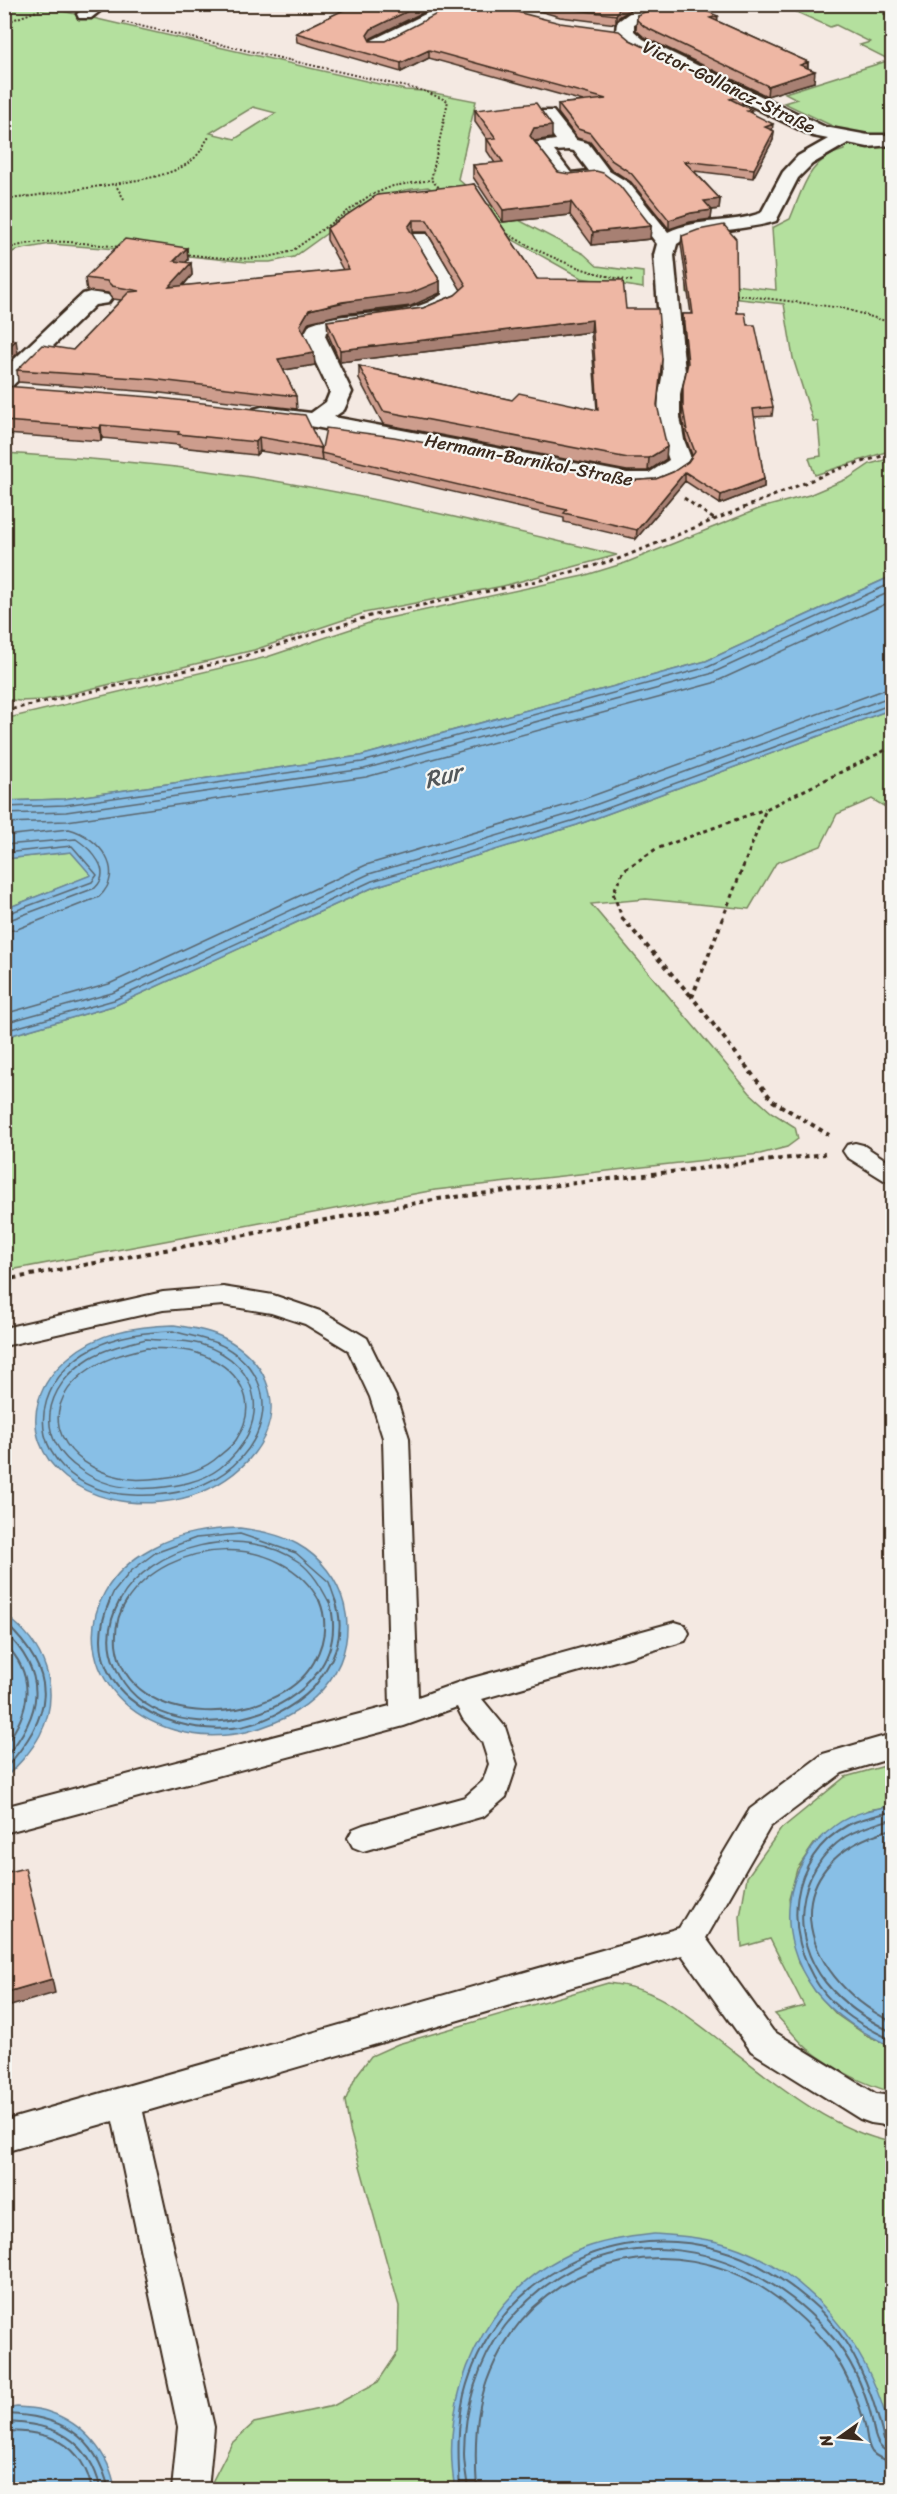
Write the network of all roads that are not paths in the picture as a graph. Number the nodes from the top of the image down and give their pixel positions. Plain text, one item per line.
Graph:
1 (101, 4) edge
2 (460, 4) edge
3 (670, 4) edge
4 (85, 14) road end
5 (603, 29) edge
6 (625, 32) junction
7 (378, 44) edge
8 (547, 115) edge
9 (843, 138) junction
10 (892, 140) edge
11 (569, 144) junction
12 (602, 175) junction
13 (420, 238) edge
14 (666, 243) junction
15 (101, 299) edge
16 (4, 381) edge
17 (4, 390) edge
18 (27, 392) edge
19 (245, 412) edge
20 (315, 420) junction
21 (855, 1151) road end
22 (892, 1174) edge
23 (4, 1337) edge
24 (675, 1633) dead end
25 (465, 1692) junction
26 (404, 1714) junction
27 (892, 1746) edge
28 (4, 1820) edge
29 (363, 1838) dead end
30 (689, 1940) junction
31 (125, 2102) junction
32 (892, 2111) edge
33 (4, 2137) edge
34 (190, 2490) edge

1 - 4 street
2 - 7 street
3 - 6 street, Victor-Gollancz-Straße
5 - 6 street
6 - 9 street, Victor-Gollancz-Straße
8 - 11 street
9 - 10 street, Victor-Gollancz-Straße
9 - 14 street
11 - 12 street
11 - 12 street
12 - 14 street
13 - 20 street
14 - 20 street, Hermann-Barnikol-Straße
15 - 16 street
17 - 18 street
19 - 20 street, Hermann-Barnikol-Straße
21 - 22 lane
23 - 26 lane
24 - 25 lane
25 - 26 lane
25 - 29 lane
26 - 28 lane
27 - 30 lane
30 - 31 lane
30 - 32 lane
31 - 33 lane
31 - 34 lane

